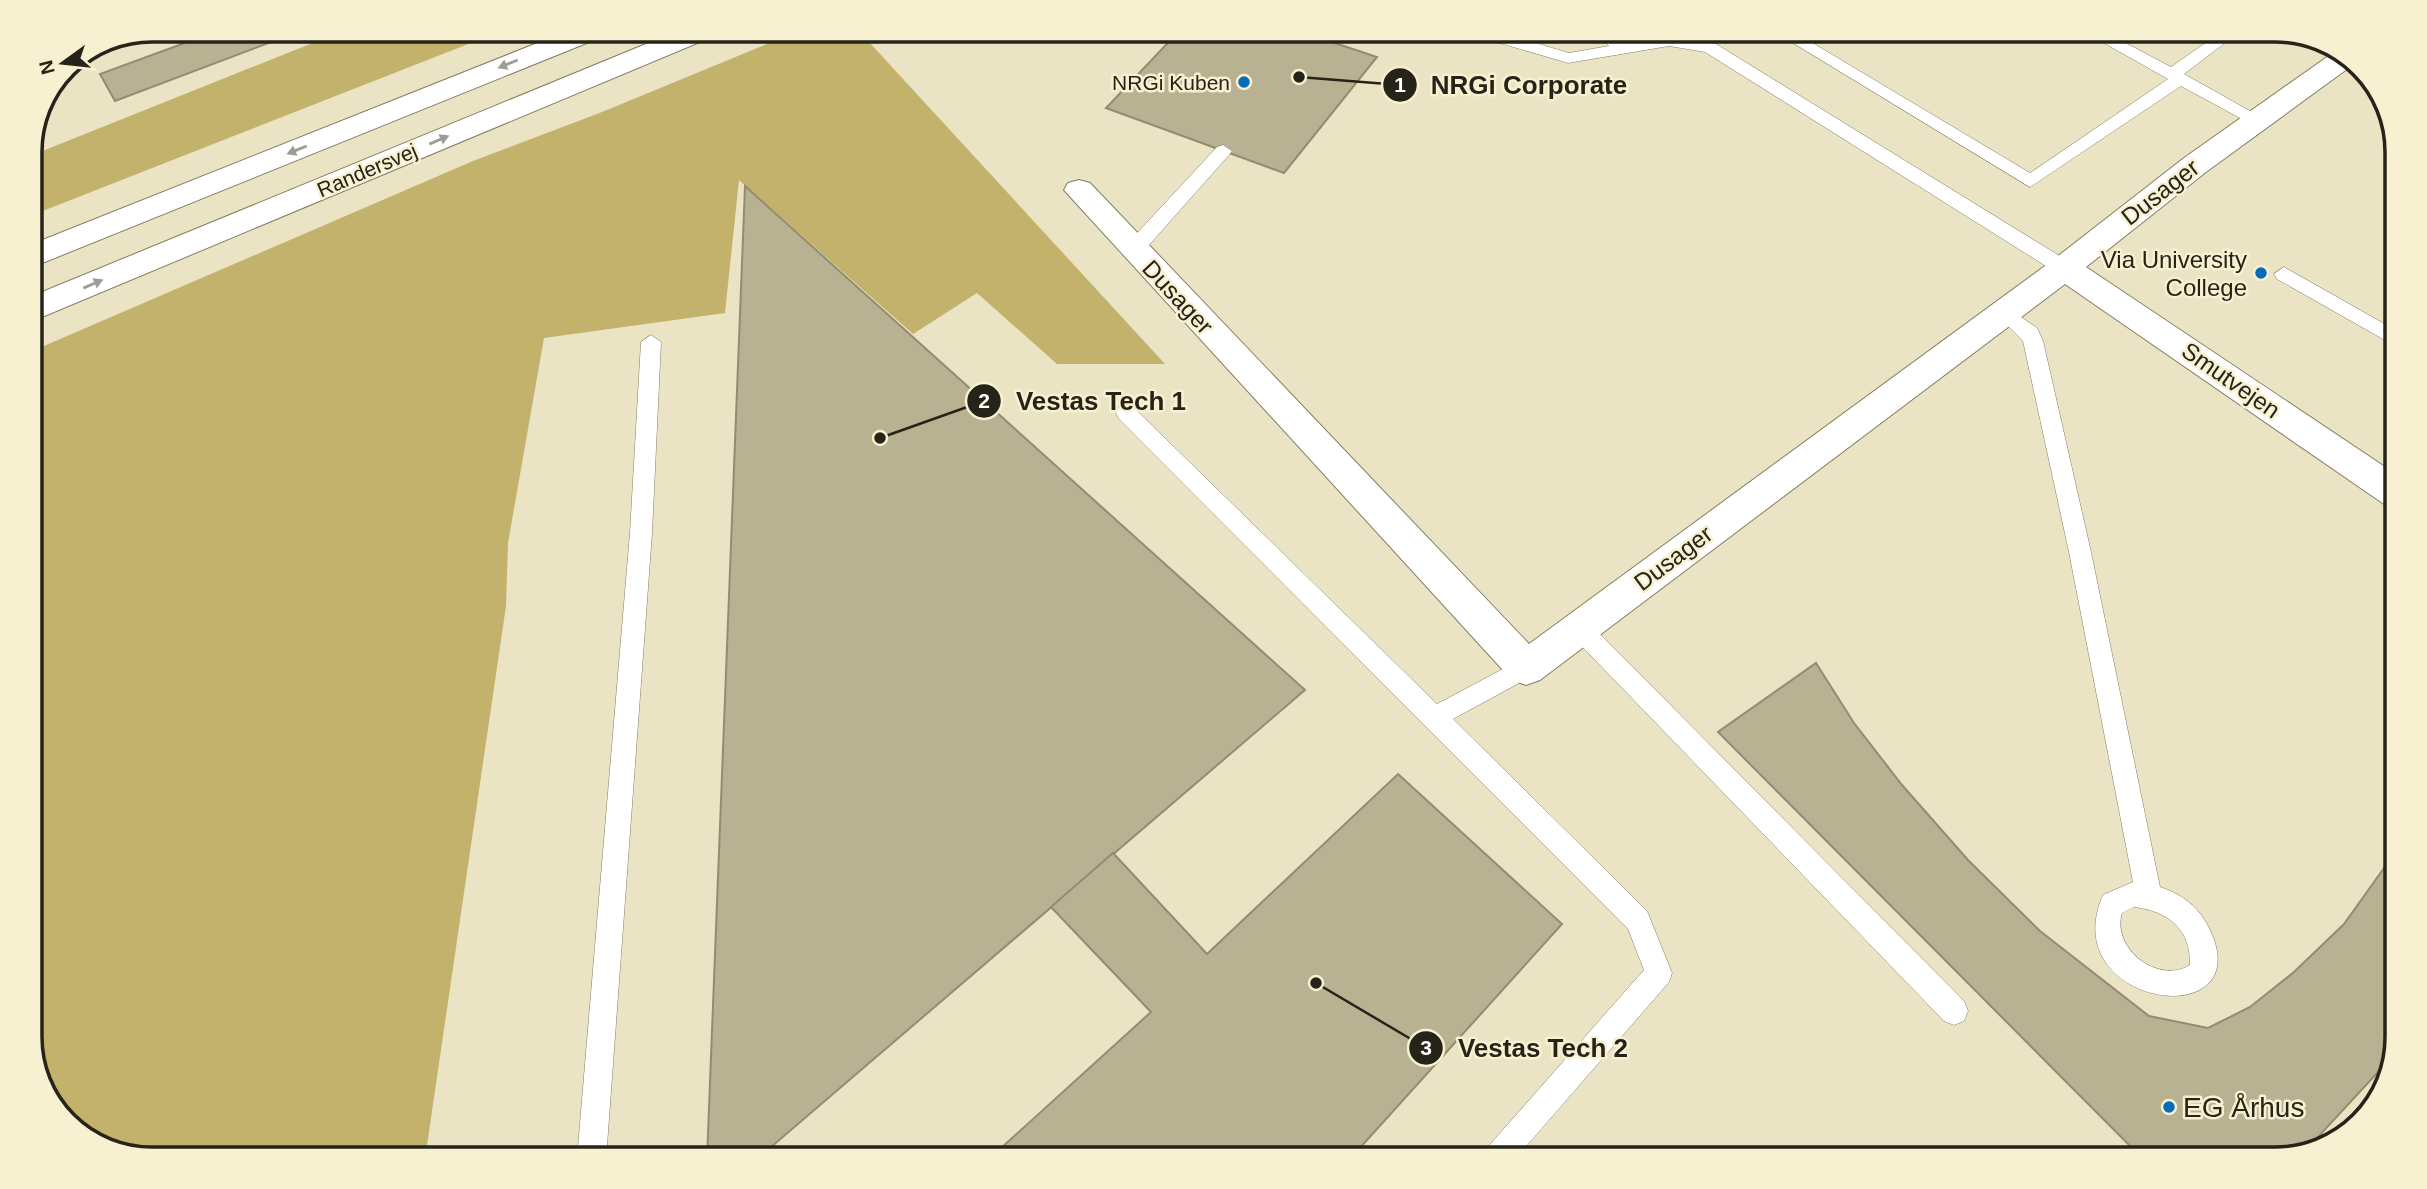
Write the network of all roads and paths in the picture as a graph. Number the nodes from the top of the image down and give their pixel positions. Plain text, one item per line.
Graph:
1 (564, 42) edge
2 (675, 42) edge
3 (1515, 42) edge
4 (1615, 42) edge
5 (1661, 42) edge
6 (1675, 42) edge
7 (1800, 42) edge
8 (2112, 42) edge
9 (2219, 42) edge
10 (1620, 47) junction
11 (2338, 62) edge
12 (2176, 76) junction
13 (2257, 120) junction
14 (1223, 151) dead end
15 (1079, 190) dead end
16 (1134, 249) junction
17 (42, 252) edge
18 (2064, 268) junction
19 (2284, 274) dead end
20 (42, 305) edge
21 (2005, 313) junction
22 (2385, 334) edge
23 (651, 342) dead end
24 (1126, 413) dead end
25 (2385, 486) edge
26 (1579, 628) junction
27 (1526, 668) junction
28 (1435, 718) junction
29 (2149, 895) dead end
30 (1954, 1011) dead end
31 (592, 1147) edge
32 (1507, 1147) edge

1 -> 17 street, Randersvej
20 -> 2 street, Randersvej
3 - 10 lane
4 - 10 lane
5 - 10 lane
6 - 18 lane
7 - 12 lane
8 - 12 lane
9 - 12 lane
11 - 13 street, Dusager
12 - 13 lane
13 - 18 street, Dusager
14 - 16 lane
15 - 16 street, Dusager
16 - 27 street, Dusager
18 - 21 street, Dusager
18 - 25 street, Smutvejen
19 - 22 lane
21 - 26 street, Dusager
21 - 29 lane
23 - 31 lane
24 - 28 lane
26 - 27 street, Dusager
26 - 30 lane
27 - 28 lane
28 - 32 lane

